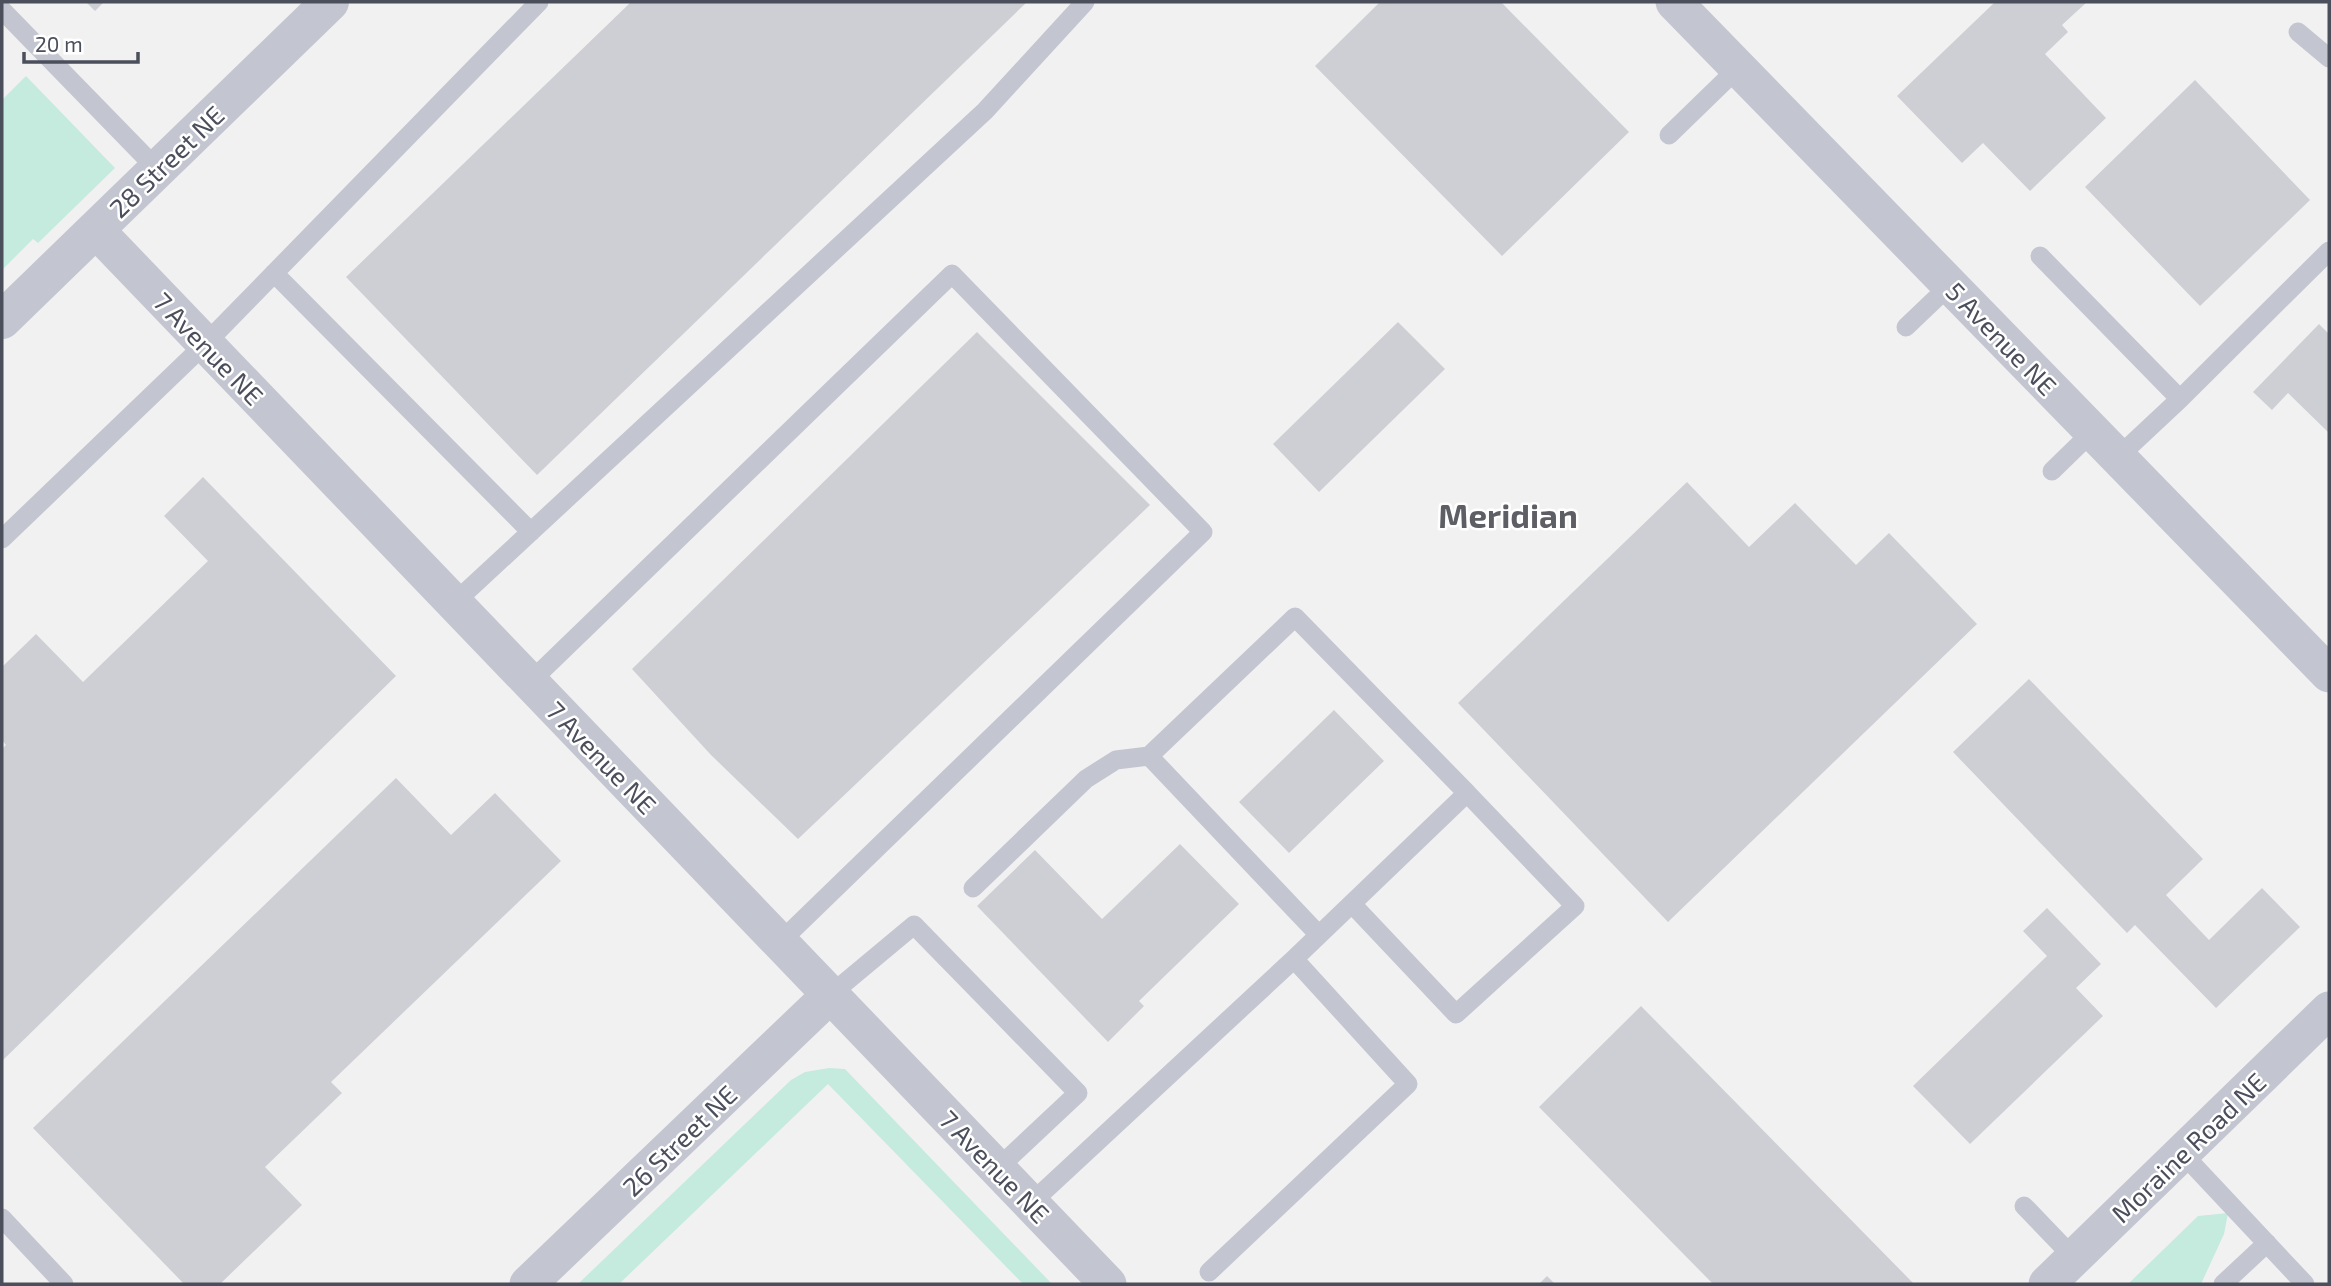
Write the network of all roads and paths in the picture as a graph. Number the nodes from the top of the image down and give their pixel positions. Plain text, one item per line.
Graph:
1 (330, 2) edge
2 (539, 2) edge
3 (1085, 2) edge
4 (1674, 2) edge
5 (2, 10) edge
6 (2298, 32) dead end
7 (2329, 58) edge
8 (1738, 68) junction
9 (1669, 135) dead end
10 (158, 170) junction
11 (96, 230) junction
12 (2329, 251) edge
13 (2040, 256) dead end
14 (274, 273) junction
15 (1950, 285) junction
16 (2, 320) edge
17 (1906, 327) dead end
18 (205, 344) junction
19 (2180, 399) junction
20 (2093, 431) junction
21 (2118, 457) junction
22 (2052, 471) dead end
23 (531, 532) junction
24 (2, 539) edge
25 (454, 603) junction
26 (2329, 674) edge
27 (530, 682) junction
28 (1149, 755) junction
29 (1467, 793) junction
30 (973, 888) dead end
31 (1352, 904) junction
32 (1319, 935) junction
33 (780, 942) junction
34 (1294, 959) junction
35 (830, 995) junction
36 (2329, 1010) edge
37 (2182, 1153) junction
38 (998, 1168) junction
39 (1030, 1204) junction
40 (2024, 1206) dead end
41 (2, 1218) edge
42 (2267, 1243) junction
43 (2074, 1258) junction
44 (1209, 1272) dead end
45 (64, 1284) edge
46 (528, 1284) edge
47 (1108, 1284) edge
48 (2047, 1284) edge
49 (2223, 1284) edge
50 (2305, 1284) edge

1 - 10 street, 28 Street NE
2 - 14 lane
3 - 23 lane
4 - 8 street, 5 Avenue NE
5 - 10 lane
6 - 7 lane
8 - 9 lane
8 - 15 street, 5 Avenue NE
10 - 11 street, 28 Street NE
11 - 16 street, 28 Street NE
11 - 18 street, 7 Avenue NE
12 - 19 lane
13 - 19 lane
14 - 18 lane
14 - 23 lane
15 - 17 lane
15 - 20 street, 5 Avenue NE
18 - 24 lane
18 - 25 street, 7 Avenue NE
19 - 21 lane
20 - 21 street, 5 Avenue NE
20 - 22 lane
21 - 26 street, 5 Avenue NE
23 - 25 lane
25 - 27 street, 7 Avenue NE
27 - 33 street, 7 Avenue NE
27 - 33 lane
28 - 29 lane
28 - 30 lane
28 - 32 lane
29 - 31 lane
29 - 31 lane
31 - 32 lane
32 - 34 lane
33 - 35 street, 7 Avenue NE
34 - 39 lane
34 - 44 lane
35 - 38 street, 7 Avenue NE
35 - 38 lane
35 - 46 street, 26 Street NE
36 - 37 street, Moraine Road NE
37 - 42 lane
37 - 43 street, Moraine Road NE
38 - 39 street, 7 Avenue NE
39 - 47 street, 7 Avenue NE
40 - 43 lane
41 - 45 lane
42 - 49 lane
42 - 50 lane
43 - 48 street, Moraine Road NE

